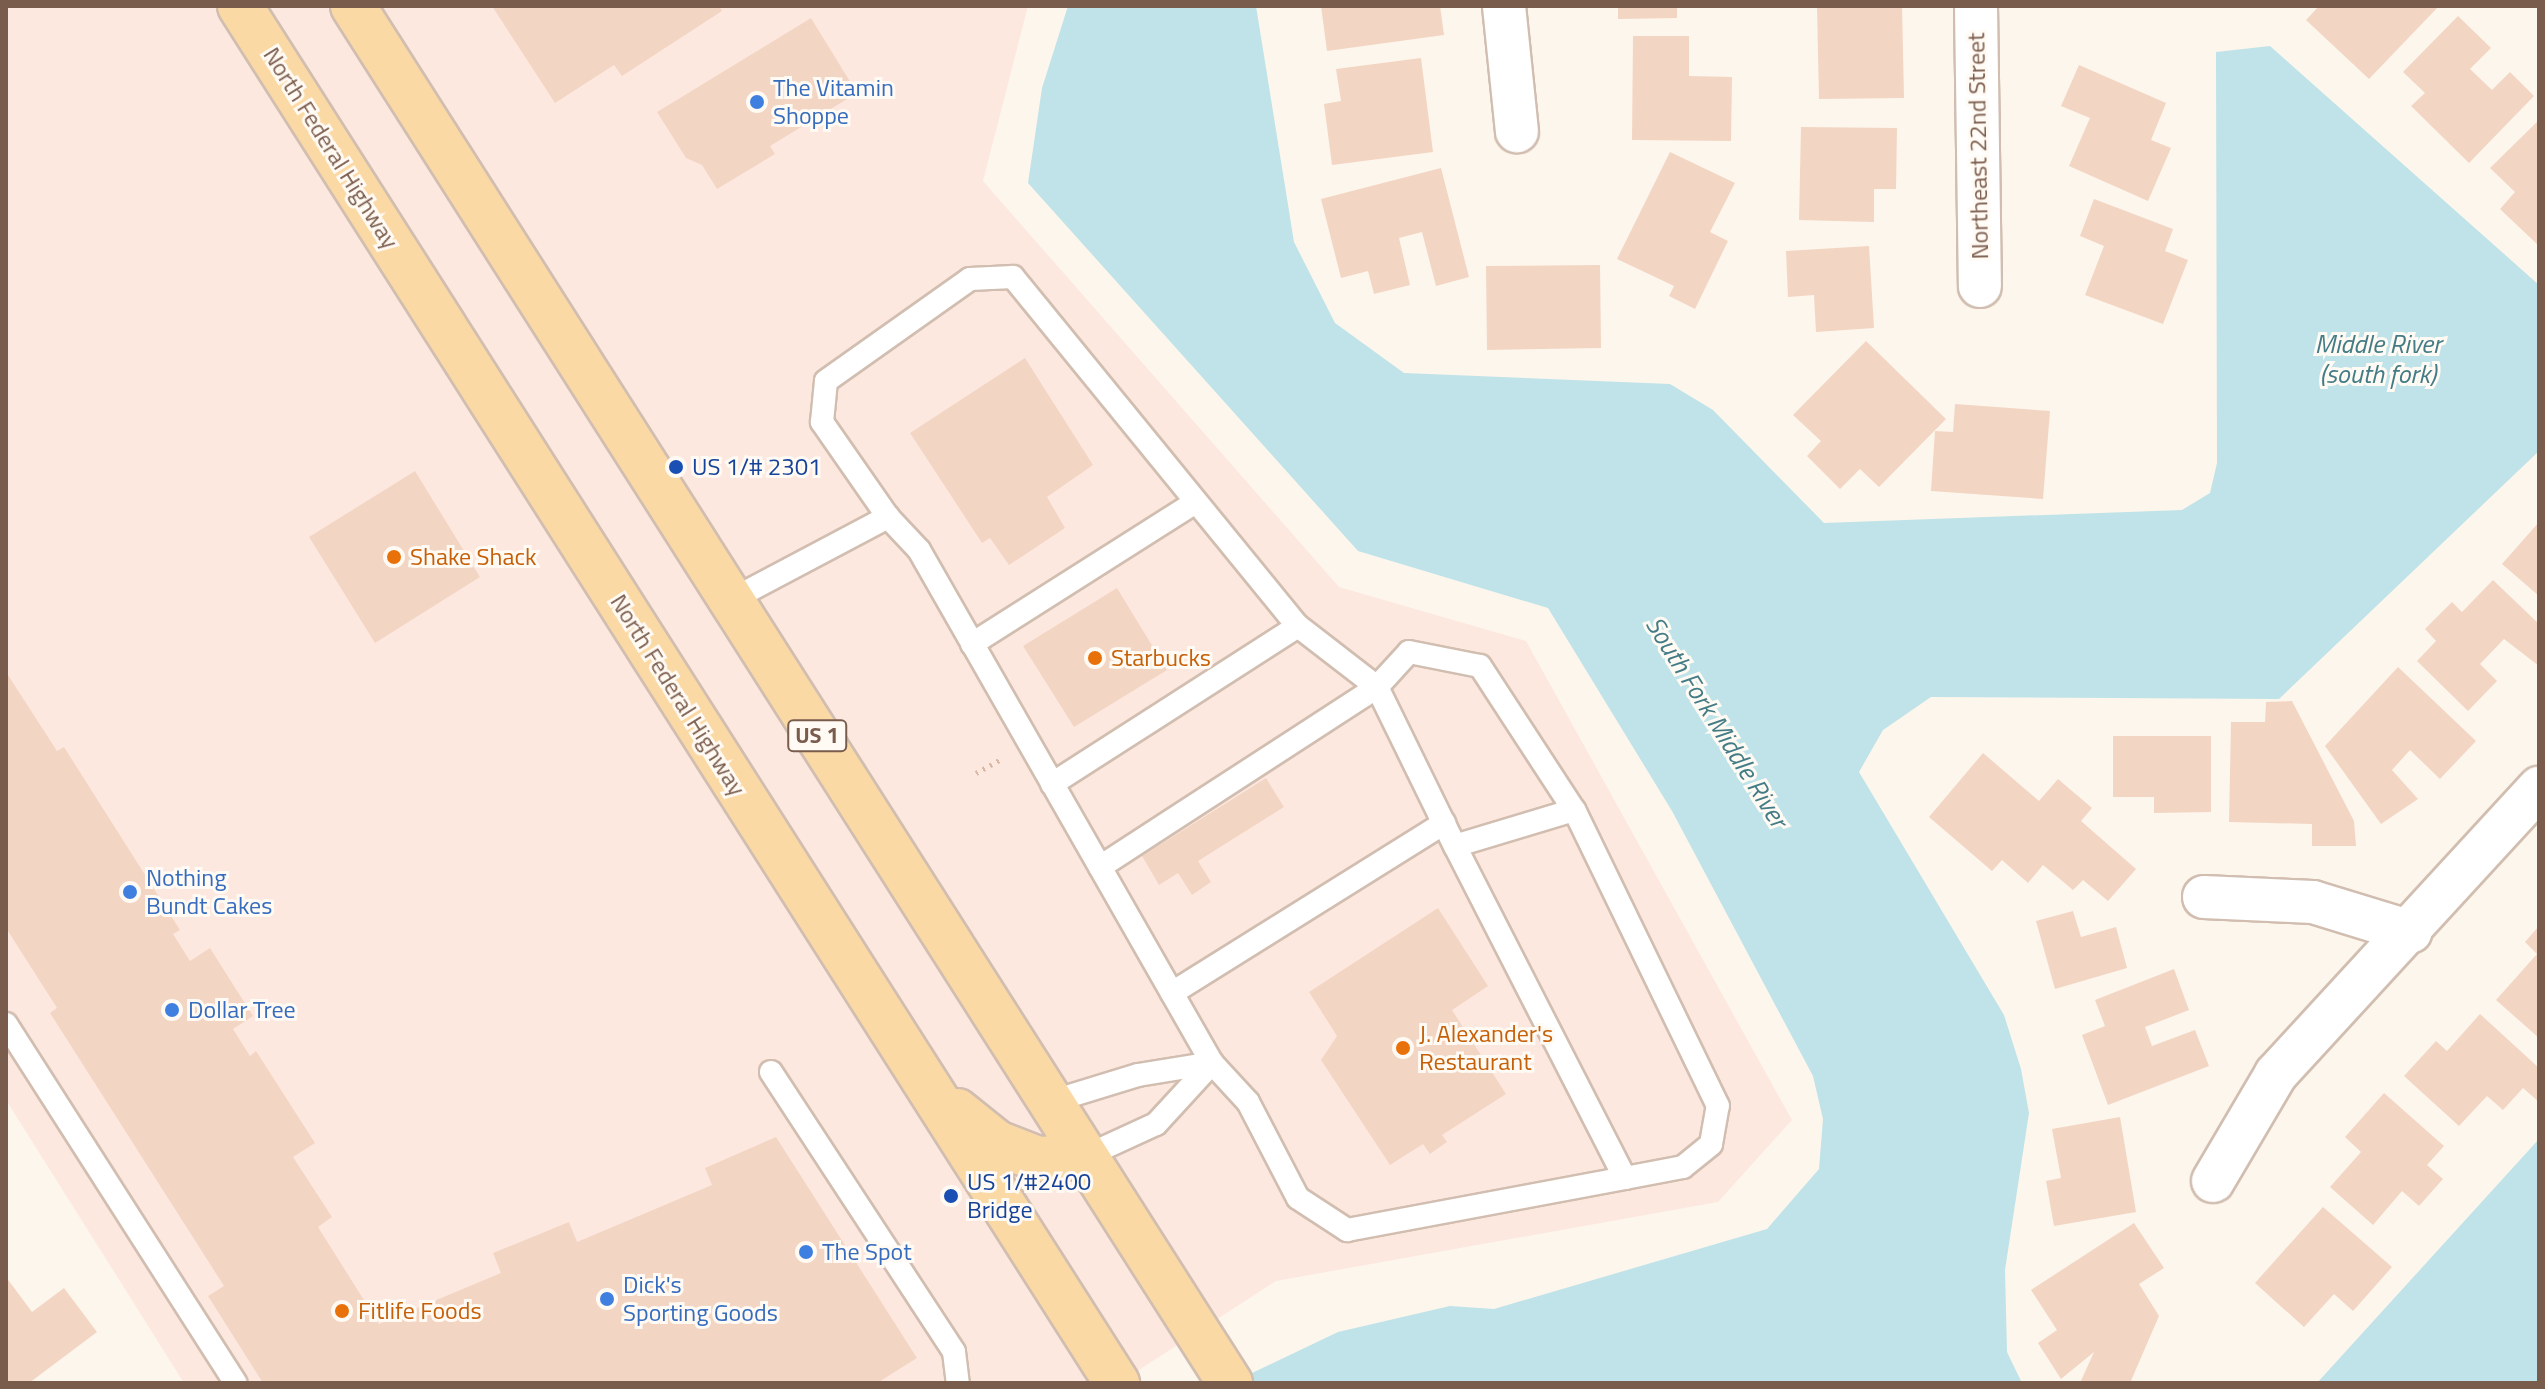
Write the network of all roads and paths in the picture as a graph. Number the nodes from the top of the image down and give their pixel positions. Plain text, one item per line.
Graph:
1 (240, 6) edge
2 (353, 6) edge
3 (1504, 6) edge
4 (1976, 6) edge
5 (1517, 131) dead end
6 (1980, 286) dead end
7 (1196, 502) junction
8 (888, 517) junction
9 (731, 600) junction
10 (1298, 626) junction
11 (972, 644) junction
12 (1377, 687) junction
13 (1010, 754) dead end
14 (976, 773) dead end
15 (1052, 784) junction
16 (2539, 788) edge
17 (1574, 810) junction
18 (1444, 823) junction
19 (1455, 846) junction
20 (1100, 867) junction
21 (2204, 897) dead end
22 (2411, 932) junction
23 (1172, 993) junction
24 (6, 1024) edge
25 (1212, 1063) junction
26 (771, 1072) dead end
27 (930, 1089) junction
28 (1050, 1102) junction
29 (1084, 1157) junction
30 (1625, 1178) junction
31 (2213, 1181) dead end
32 (1227, 1379) edge
33 (236, 1383) edge
34 (958, 1383) edge
35 (1117, 1383) edge

1 - 27 main road, North Federal Highway
2 - 9 main road, US 1
3 - 5 street
4 - 6 street, Northeast 22nd Street
7 - 8 lane
7 - 10 lane
7 - 11 lane
8 - 9 lane
8 - 11 lane
9 - 28 main road, US 1
10 - 12 lane
10 - 15 lane
11 - 15 lane
12 - 17 lane
12 - 18 lane
12 - 20 lane
13 - 14 path
15 - 20 lane
16 - 22 street
17 - 19 lane
17 - 30 lane
18 - 19 lane
18 - 23 lane
19 - 30 lane
20 - 23 lane
21 - 22 street
22 - 31 street
23 - 25 lane
24 - 33 lane
25 - 28 lane
25 - 29 lane
25 - 30 lane
26 - 34 lane
27 - 29 main road
27 - 35 main road, North Federal Highway
28 - 29 main road, US 1
29 - 32 main road, US 1

